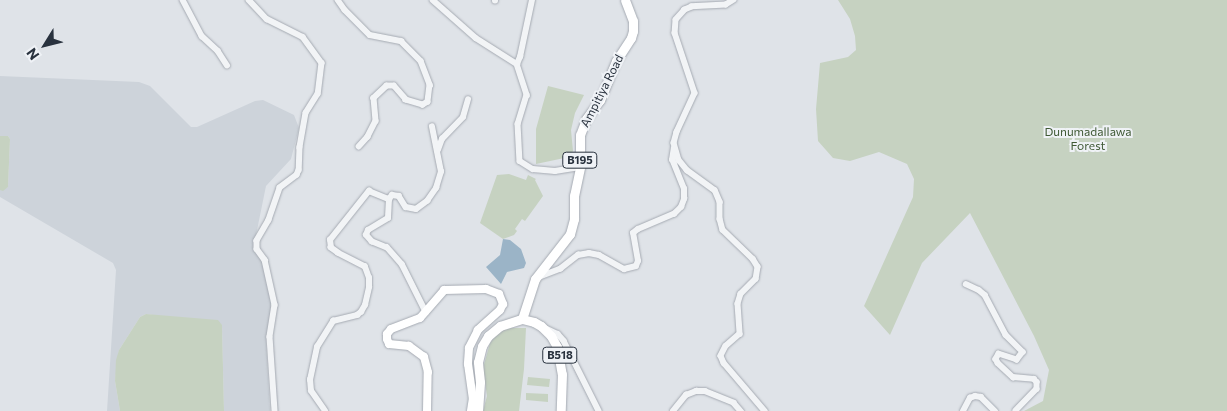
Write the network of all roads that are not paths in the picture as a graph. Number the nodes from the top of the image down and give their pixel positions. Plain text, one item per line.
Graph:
1 (183, 0) edge
2 (249, 0) edge
3 (338, 0) edge
4 (433, 0) edge
5 (532, 0) edge
6 (625, 0) edge
7 (734, 0) edge
8 (516, 64) junction
9 (228, 65) dead end
10 (468, 100) dead end
11 (432, 127) dead end
12 (674, 143) junction
13 (359, 147) dead end
14 (438, 152) junction
15 (580, 167) junction
16 (389, 199) junction
17 (534, 279) junction
18 (966, 284) dead end
19 (426, 313) junction
20 (522, 319) junction
21 (541, 326) junction
22 (275, 411) edge
23 (325, 411) edge
24 (427, 411) edge
25 (472, 411) edge
26 (478, 411) edge
27 (561, 411) edge
28 (599, 411) edge
29 (673, 411) edge
30 (741, 411) edge
31 (764, 411) edge
32 (963, 411) edge
33 (995, 411) edge
34 (1016, 411) edge

1 - 9 street
2 - 22 street
3 - 13 street
4 - 8 street
5 - 8 street
6 - 15 main road, Ampitiya Road / B195
7 - 12 street
8 - 15 street
10 - 14 street
11 - 14 street
12 - 17 street
12 - 31 street
14 - 16 street
15 - 17 main road, Ampitiya Road / B195
16 - 19 street
16 - 23 street
17 - 20 main road, Ampitiya Road / B195
18 - 34 street
19 - 24 main road
19 - 25 main road
20 - 21 main road
20 - 26 main road
21 - 27 main road, B518
21 - 28 street
29 - 30 street
32 - 33 street

